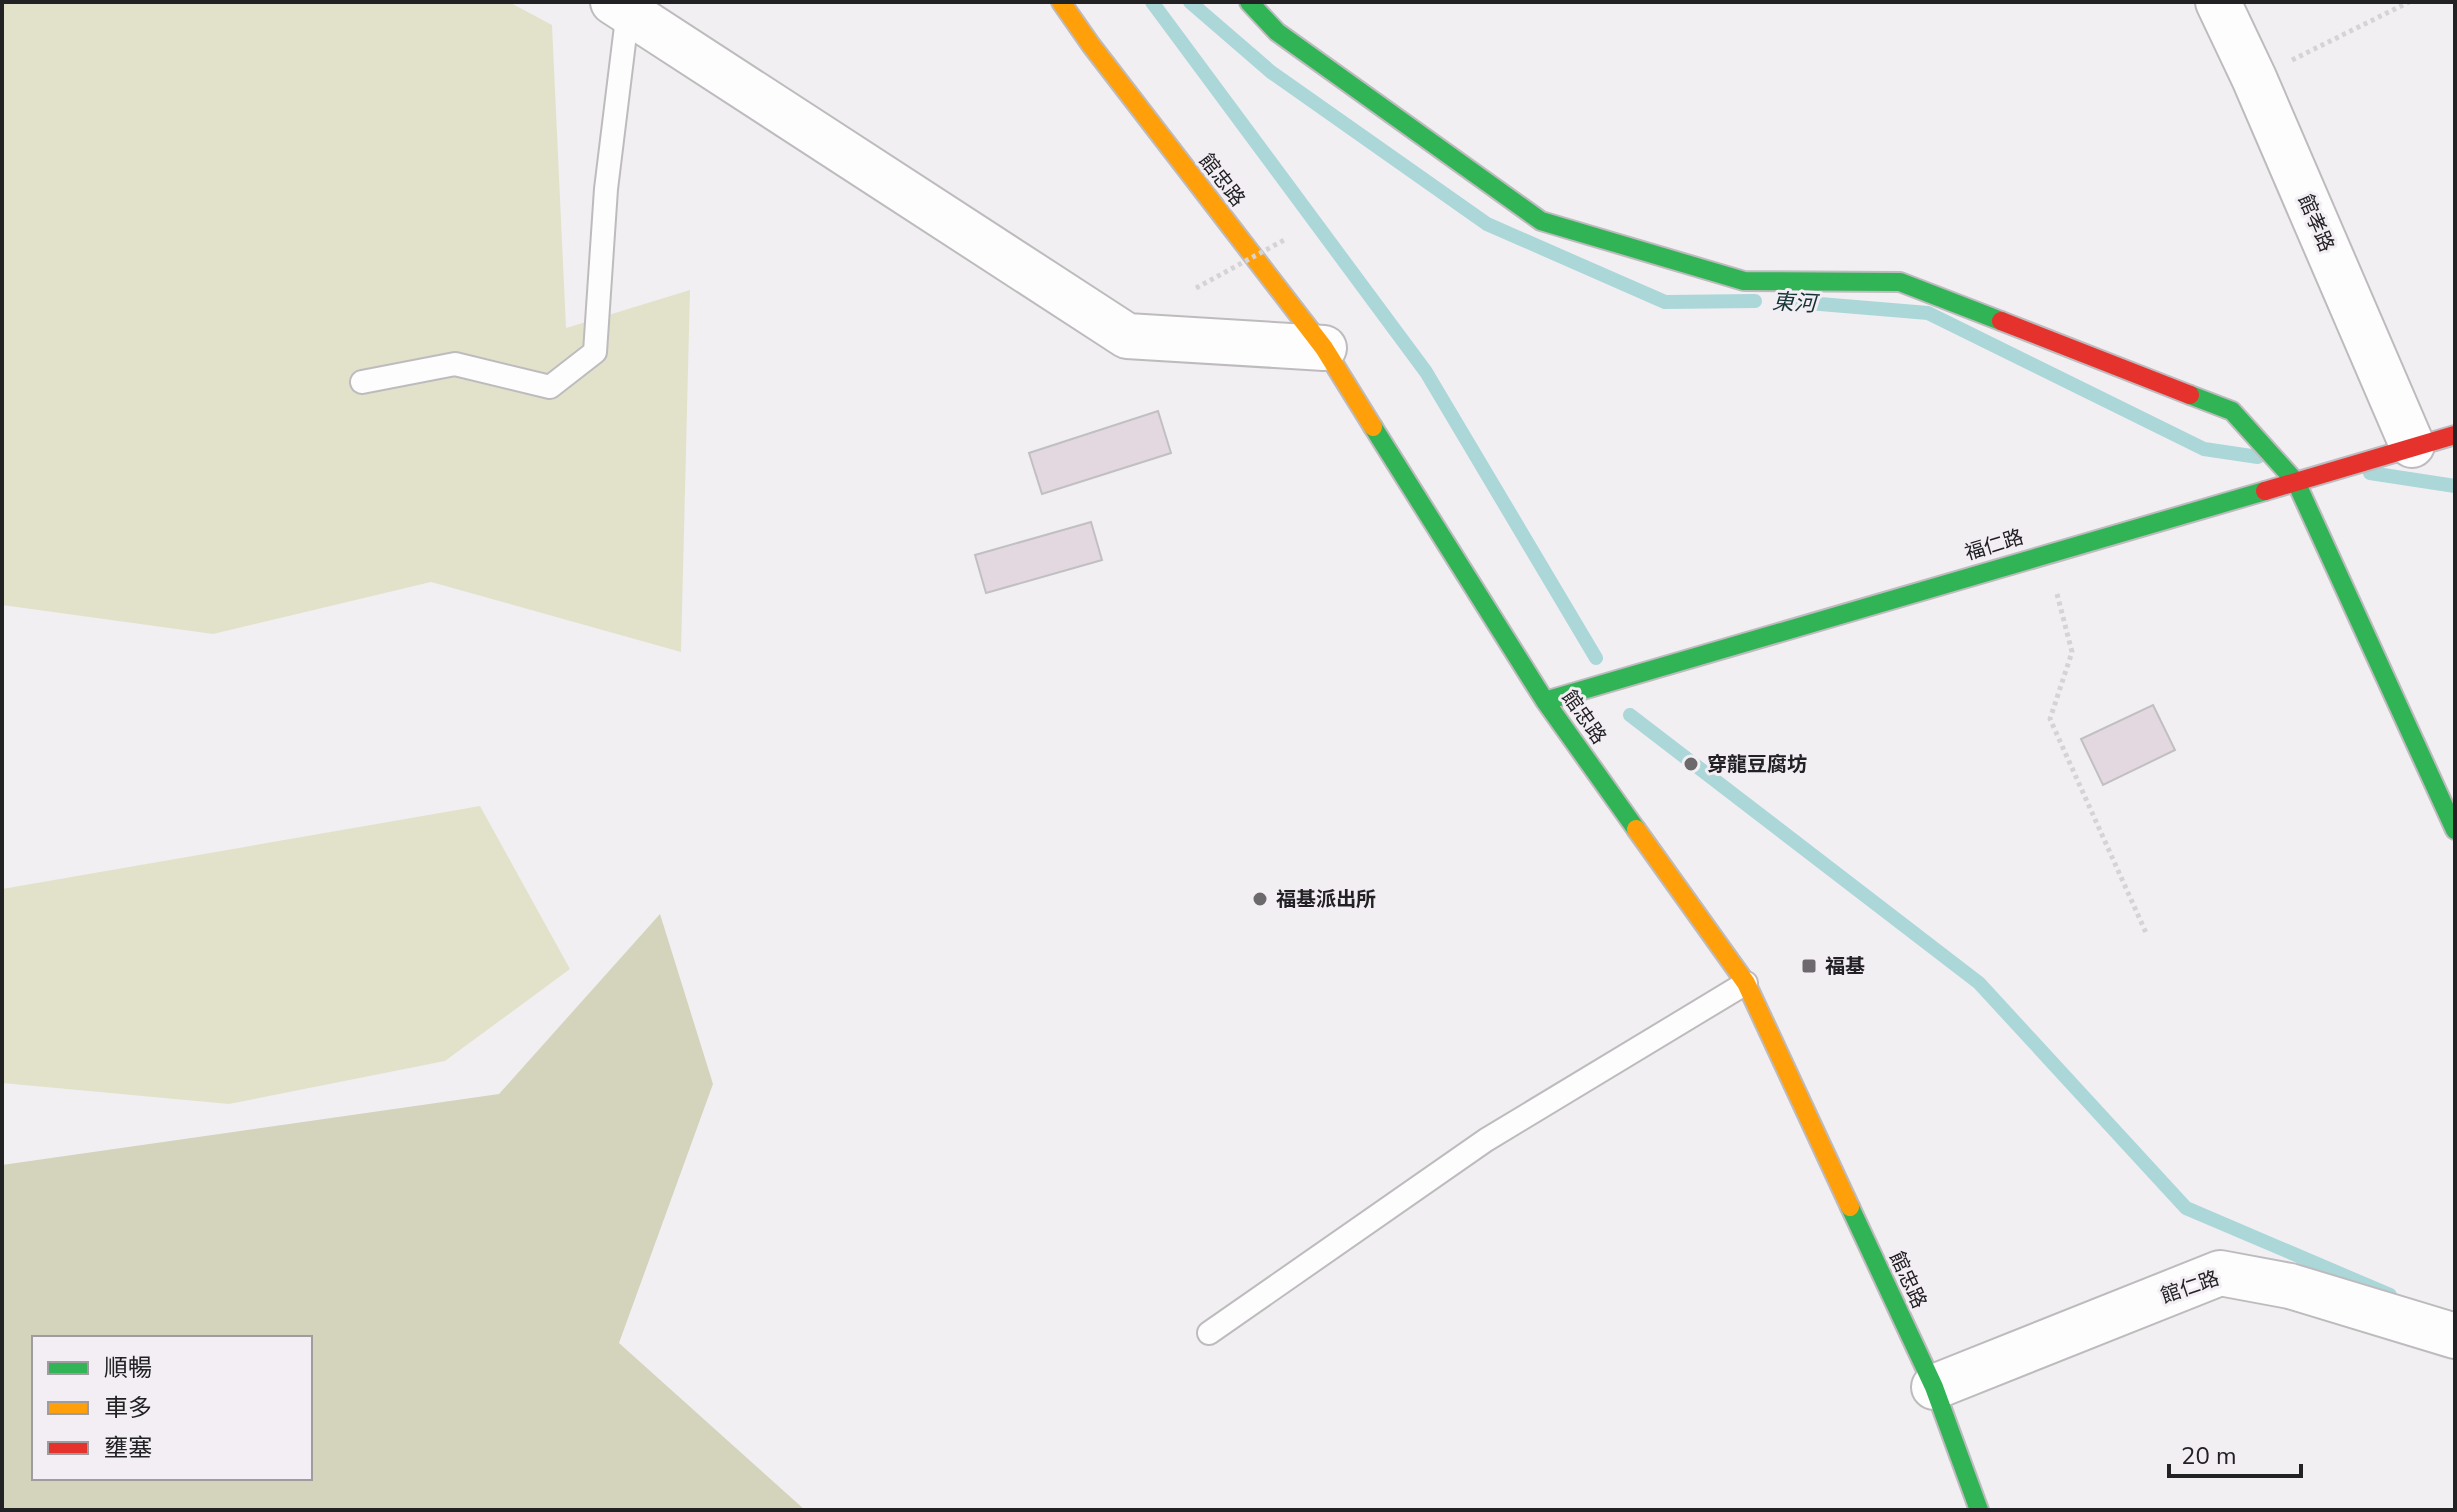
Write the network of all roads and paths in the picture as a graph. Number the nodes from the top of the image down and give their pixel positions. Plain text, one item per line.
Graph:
1 (1061, 2) edge
2 (1249, 2) edge
3 (2218, 2) edge
4 (2409, 2) edge
5 (620, 6) edge
6 (2254, 78) junction
7 (1286, 239) dead end
8 (1196, 288) dead end
9 (1324, 348) junction
10 (362, 382) dead end
11 (2455, 435) edge
12 (2412, 445) junction
13 (2296, 482) junction
14 (2047, 553) junction
15 (1545, 701) junction
16 (2455, 830) edge
17 (2147, 935) dead end
18 (1746, 983) junction
19 (1209, 1333) dead end
20 (2455, 1336) edge
21 (1934, 1387) junction
22 (1979, 1510) edge

1 - 9 street, 館忠路
2 - 13 street
3 - 6 street, 館孝路
4 - 6 path
5 - 9 street
5 - 10 lane
6 - 12 street, 館孝路
7 - 8 path, bridge
9 - 15 street, 館忠路
11 - 12 street, 福仁路
12 - 13 street, 福仁路
13 - 14 street, 福仁路
13 - 16 street
14 - 15 street, 福仁路
14 - 17 path
15 - 18 street, 館忠路
18 - 19 lane
18 - 21 street, 館忠路
20 - 21 street, 館仁路
21 - 22 street, 館忠路

